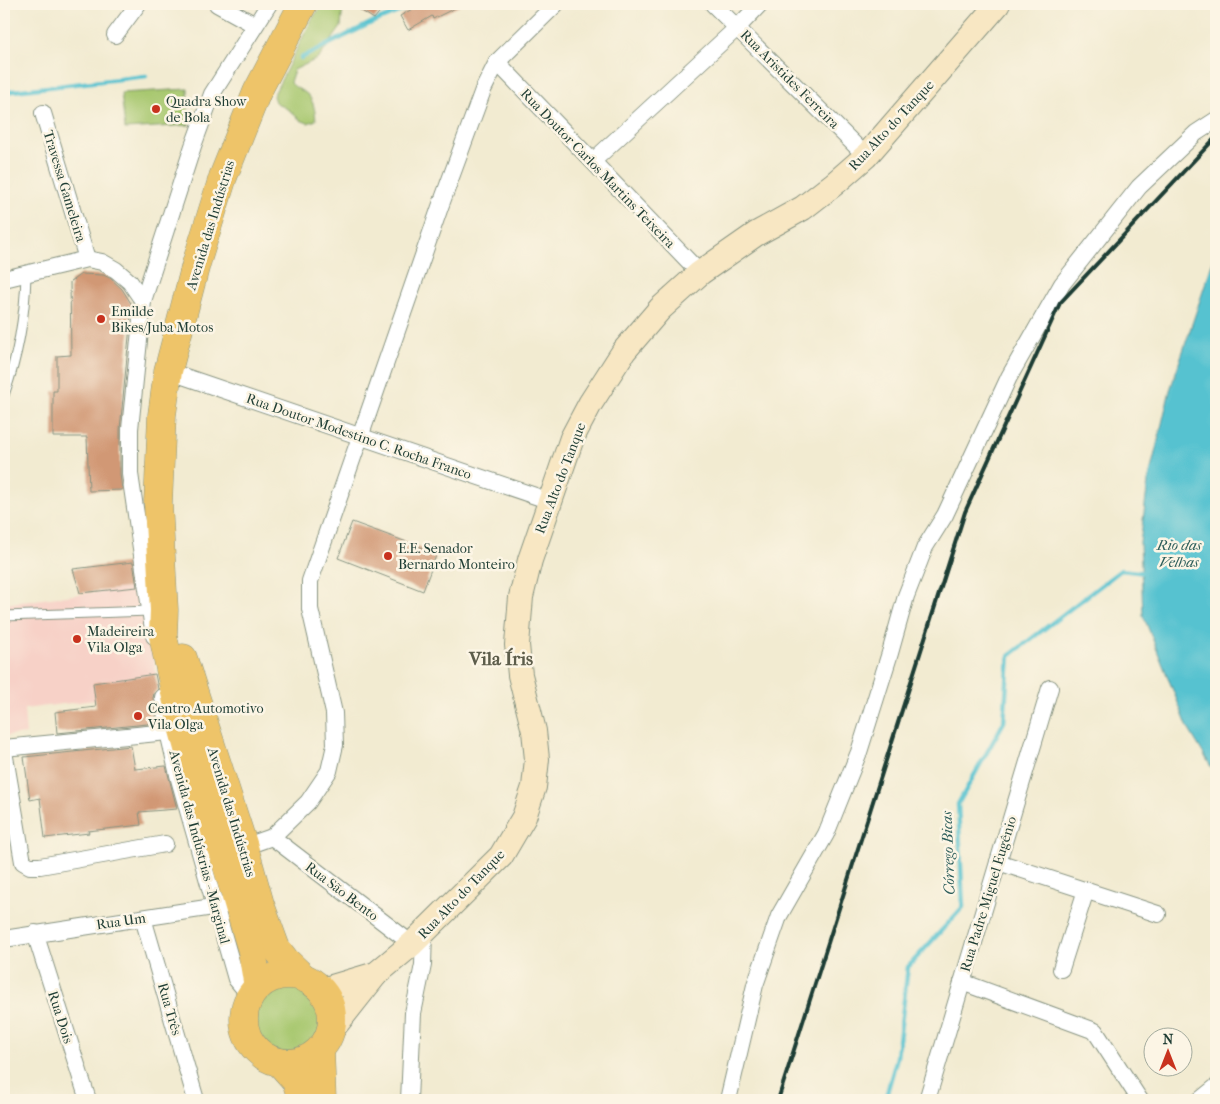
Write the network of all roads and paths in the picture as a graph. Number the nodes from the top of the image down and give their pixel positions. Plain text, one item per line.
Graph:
1 (138, 4) edge
2 (217, 4) edge
3 (269, 4) edge
4 (303, 4) edge
5 (556, 4) edge
6 (713, 4) edge
7 (760, 4) edge
8 (998, 4) edge
9 (254, 25) junction
10 (738, 27) junction
11 (115, 35) dead end
12 (497, 62) junction
13 (43, 113) dead end
14 (1216, 120) edge
15 (866, 156) junction
16 (593, 161) junction
17 (87, 259) junction
18 (700, 274) junction
19 (26, 275) junction
20 (4, 279) edge
21 (143, 301) junction
22 (168, 371) junction
23 (4, 395) edge
24 (360, 437) junction
25 (550, 501) junction
26 (4, 617) edge
27 (158, 624) junction
28 (1050, 688) dead end
29 (186, 729) junction
30 (6, 748) edge
31 (272, 837) junction
32 (165, 844) dead end
33 (244, 848) junction
34 (998, 862) junction
35 (1086, 890) junction
36 (227, 905) junction
37 (1158, 914) dead end
38 (143, 918) junction
39 (35, 933) junction
40 (418, 937) junction
41 (4, 939) edge
42 (1061, 969) dead end
43 (376, 974) junction
44 (962, 982) junction
45 (313, 984) junction
46 (254, 992) junction
47 (326, 1040) junction
48 (274, 1060) junction
49 (1216, 1087) edge
50 (88, 1100) edge
51 (196, 1100) edge
52 (288, 1100) edge
53 (302, 1100) edge
54 (322, 1100) edge
55 (409, 1100) edge
56 (728, 1100) edge
57 (927, 1100) edge
58 (1140, 1100) edge
59 (1200, 1100) edge

1 - 11 street
2 - 9 street
3 - 9 street, Avenida das Indústrias - Marginal
4 - 22 highway, Avenida das Indústrias
5 - 12 street
6 - 10 street, Rua Aristides Ferreira
7 - 10 street
8 - 15 main road, Rua Alto do Tanque
9 - 21 street, Avenida das Indústrias - Marginal
10 - 15 street, Rua Aristides Ferreira
10 - 16 street
12 - 16 street, Rua Doutor Carlos Martins Teixeira
12 - 24 street
13 - 17 street, Travessa Gameleira
14 - 56 street
15 - 18 main road, Rua Alto do Tanque
16 - 18 street, Rua Doutor Carlos Martins Teixeira
17 - 19 street
17 - 21 street
18 - 25 main road, Rua Alto do Tanque
19 - 20 street
19 - 23 lane
21 - 27 street, Avenida das Indústrias - Marginal
22 - 24 street, Rua Doutor Modestino C. Rocha Franco
22 - 27 highway, Avenida das Indústrias
24 - 25 street, Rua Doutor Modestino C. Rocha Franco
24 - 31 street
25 - 40 main road, Rua Alto do Tanque
26 - 27 lane
27 - 29 street, Avenida das Indústrias - Marginal
27 - 29 highway, Avenida das Indústrias
28 - 34 street, Rua Padre Miguel Eugênio
29 - 30 street
29 - 33 highway, Avenida das Indústrias
29 - 36 highway, Avenida das Indústrias
30 - 32 street
31 - 33 street
31 - 40 street, Rua São Bento
33 - 45 highway, Avenida das Indústrias
34 - 35 street
34 - 44 street, Rua Padre Miguel Eugênio
35 - 37 street
35 - 42 street
36 - 38 street, Rua Um
36 - 46 highway, Avenida das Indústrias
38 - 39 street, Rua Um
38 - 51 street, Rua Três
39 - 41 street, Rua Um
39 - 50 street, Rua Dois
40 - 43 main road, Rua Alto do Tanque
40 - 55 street
43 - 45 main road, Rua Alto do Tanque
43 - 47 main road, Rua Alto do Tanque
44 - 57 street, Rua Padre Miguel Eugênio
44 - 58 street
45 - 46 highway
45 - 47 highway
46 - 48 highway
47 - 48 highway
47 - 54 highway
48 - 52 street
48 - 53 highway
49 - 59 street

